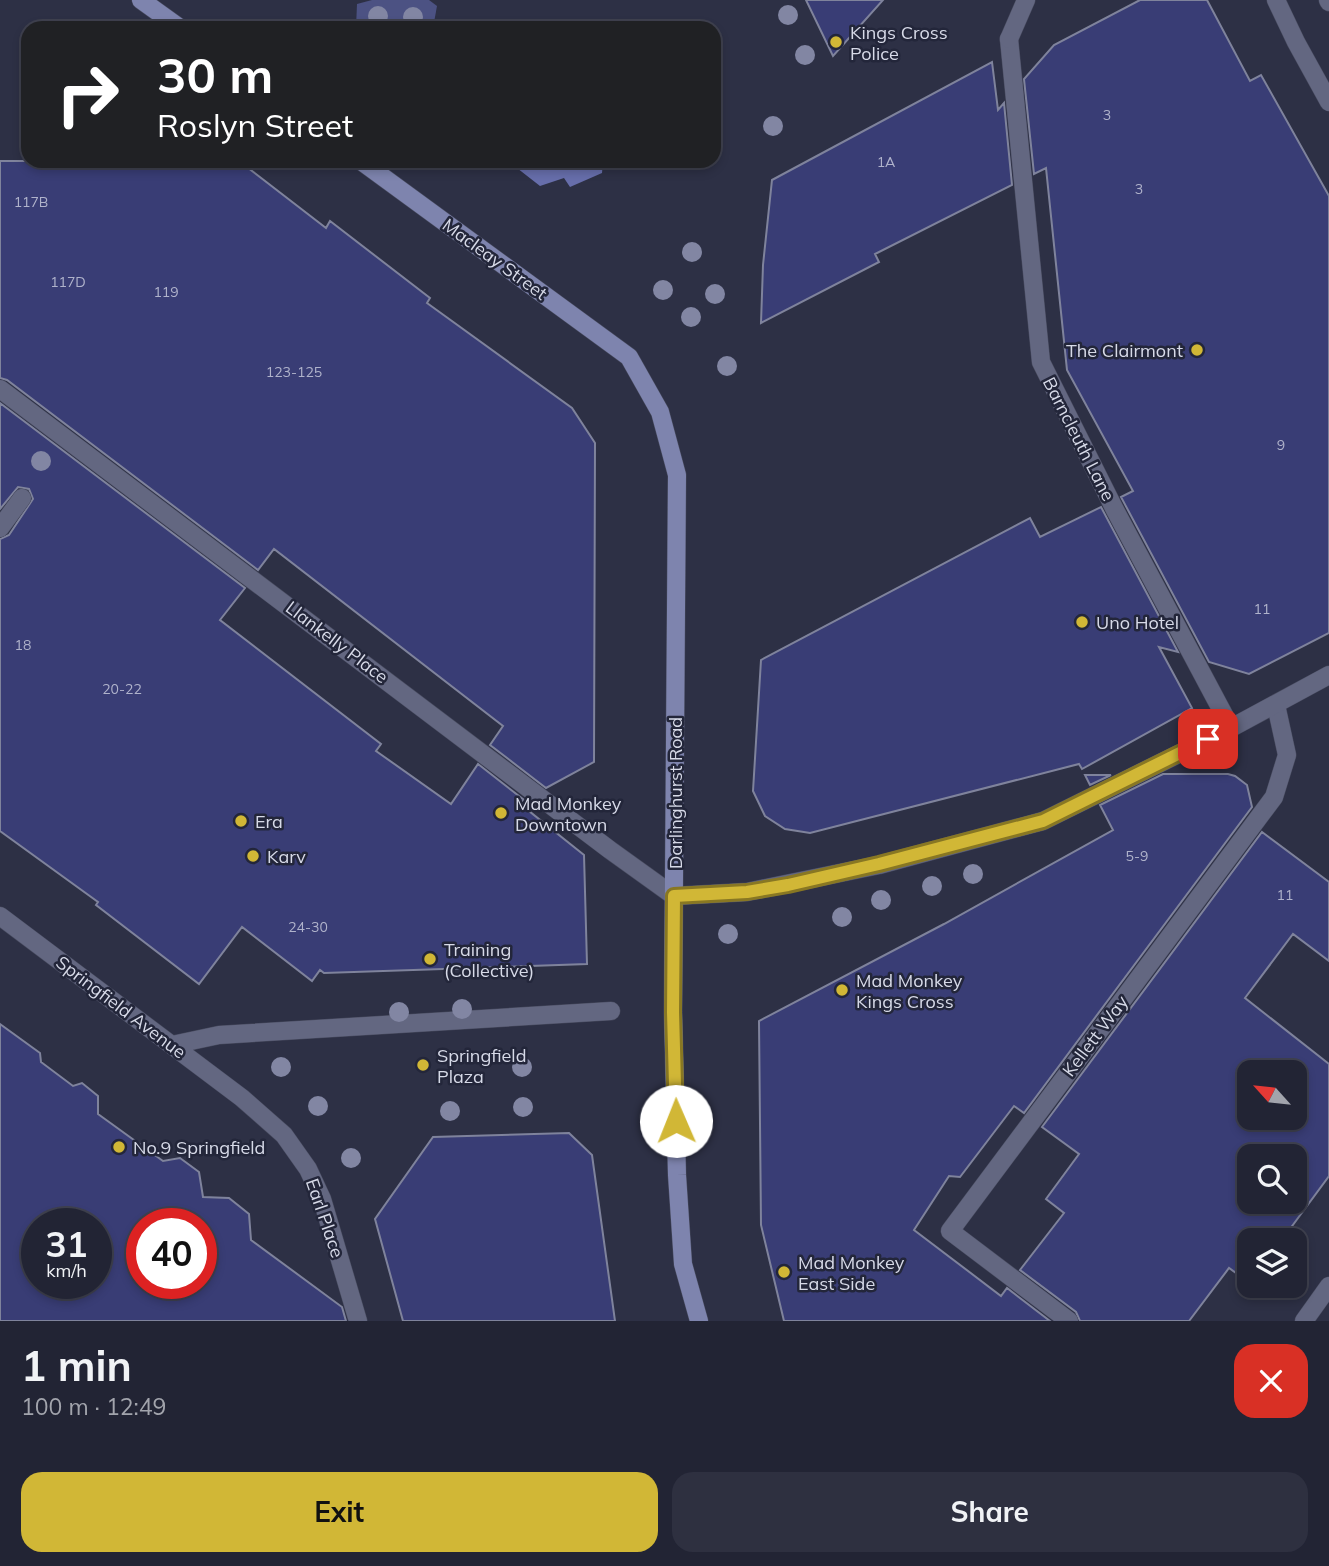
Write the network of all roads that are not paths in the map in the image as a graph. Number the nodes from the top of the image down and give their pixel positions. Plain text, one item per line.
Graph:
1 (141, 0) edge
2 (1026, 0) edge
3 (1276, 0) edge
4 (170, 21) edge
5 (1329, 102) edge
6 (371, 168) edge
7 (629, 357) joint
8 (0, 389) edge
9 (22, 498) dead end
10 (0, 528) edge
11 (1329, 674) edge
12 (1276, 705) junction
13 (1231, 728) junction
14 (674, 896) junction
15 (0, 916) edge
16 (611, 1011) dead end
17 (172, 1045) junction
18 (242, 1098) joint
19 (1329, 1286) edge
20 (358, 1321) edge
21 (699, 1321) edge
22 (1069, 1321) edge
23 (1304, 1321) edge

1 - 4 street
2 - 13 street, Barncleuth Lane
3 - 5 street
6 - 7 street, Macleay Street
7 - 14 street, Darlinghurst Road
8 - 14 street, Llankelly Place
9 - 10 street
11 - 12 street
12 - 13 street
12 - 22 street, Kellett Way
13 - 14 street
14 - 21 street, Darlinghurst Road
15 - 17 street, Springfield Avenue
16 - 17 street
17 - 18 street, Springfield Avenue
18 - 20 street, Earl Place
19 - 23 street

